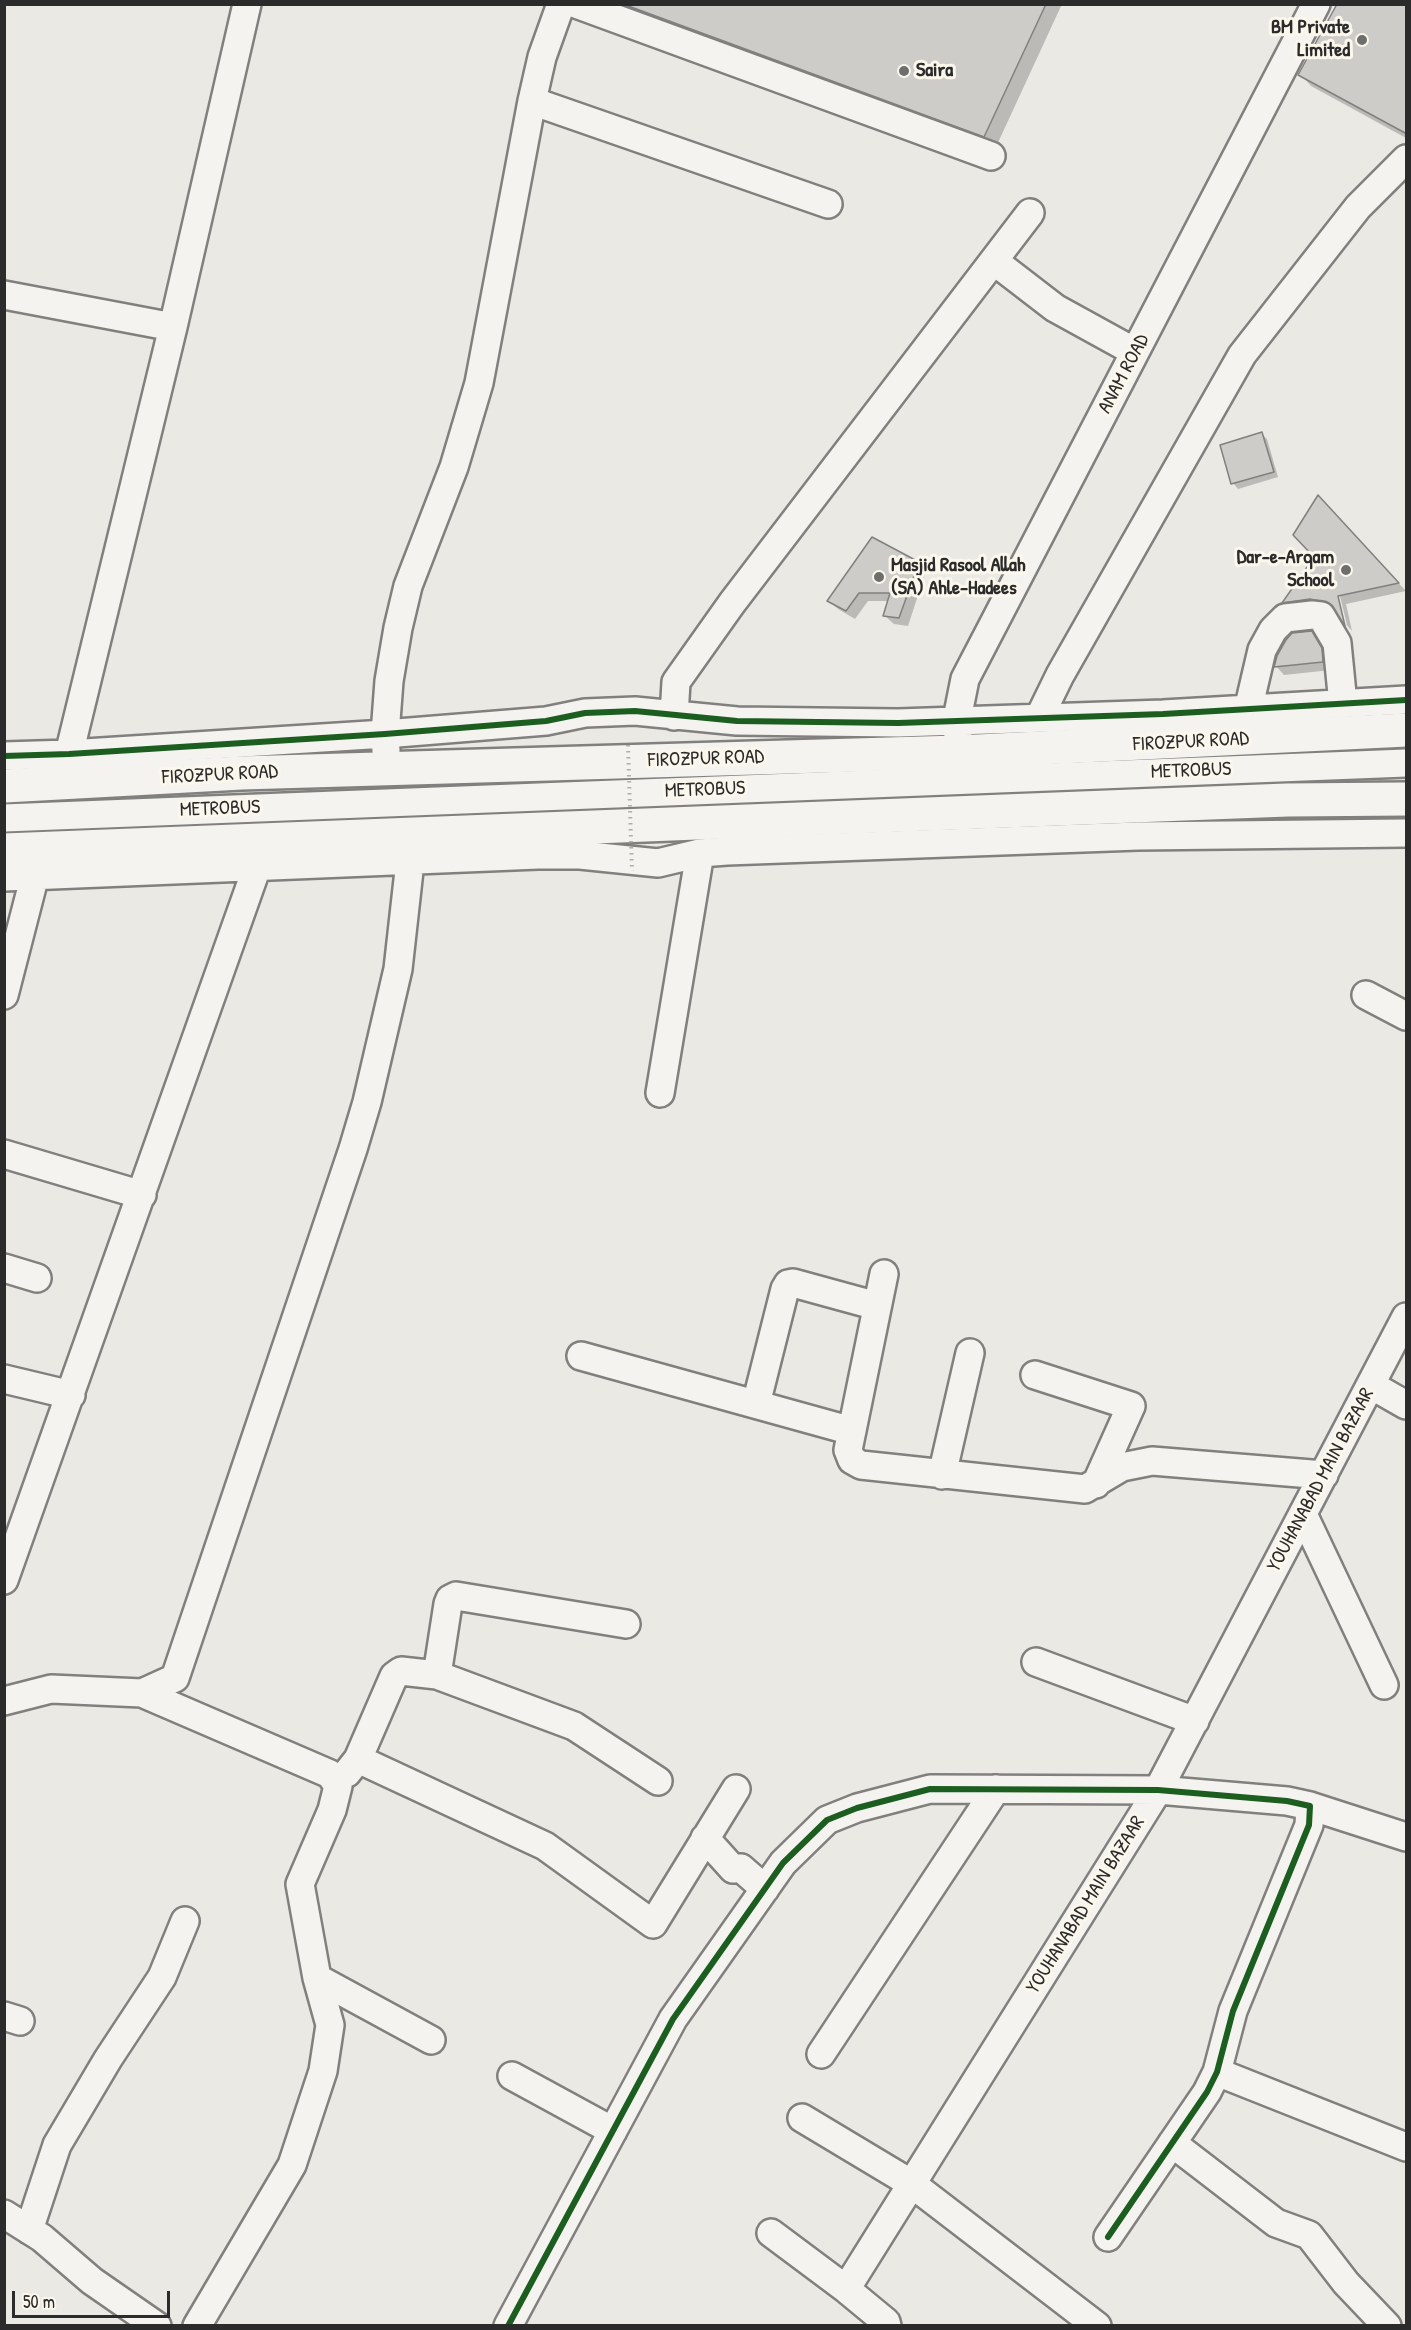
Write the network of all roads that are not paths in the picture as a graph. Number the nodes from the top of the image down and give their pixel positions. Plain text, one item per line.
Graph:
1 (248, 4) edge
2 (561, 4) edge
3 (576, 4) edge
4 (1316, 4) edge
5 (532, 101) junction
6 (991, 156) dead end
7 (1407, 159) edge
8 (828, 204) dead end
9 (1030, 213) dead end
10 (994, 261) junction
11 (4, 295) edge
12 (173, 327) junction
13 (1135, 352) junction
14 (1407, 700) edge
15 (1248, 710) junction
16 (1356, 714) junction
17 (674, 716) junction
18 (1039, 718) junction
19 (957, 719) junction
20 (1164, 728) junction
21 (1407, 730) edge
22 (385, 734) junction
23 (958, 752) junction
24 (4, 756) edge
25 (1407, 764) edge
26 (68, 769) junction
27 (387, 770) junction
28 (4, 786) edge
29 (1407, 799) edge
30 (4, 818) edge
31 (1407, 833) edge
32 (412, 847) junction
33 (700, 853) junction
34 (25, 858) edge
35 (257, 867) junction
36 (4, 877) edge
37 (4, 995) edge
38 (1366, 995) dead end
39 (1407, 1016) edge
40 (660, 1093) dead end
41 (4, 1154) edge
42 (142, 1195) junction
43 (4, 1268) edge
44 (884, 1274) dead end
45 (37, 1278) dead end
46 (877, 1306) junction
47 (1407, 1317) edge
48 (970, 1353) dead end
49 (581, 1356) dead end
50 (1035, 1374) dead end
51 (4, 1379) edge
52 (1371, 1385) junction
53 (71, 1395) junction
54 (756, 1404) junction
55 (1407, 1405) edge
56 (852, 1431) junction
57 (942, 1475) junction
58 (1324, 1475) junction
59 (1096, 1484) junction
60 (1303, 1514) junction
61 (4, 1580) edge
62 (626, 1624) dead end
63 (1036, 1662) dead end
64 (437, 1676) junction
65 (1384, 1686) dead end
66 (142, 1694) junction
67 (4, 1701) edge
68 (1195, 1721) junction
69 (358, 1759) junction
70 (658, 1781) dead end
71 (338, 1786) junction
72 (736, 1789) dead end
73 (996, 1789) junction
74 (1158, 1790) junction
75 (1310, 1806) junction
76 (1407, 1837) edge
77 (705, 1838) junction
78 (765, 1889) junction
79 (185, 1921) dead end
80 (317, 1978) junction
81 (430, 2040) dead end
82 (821, 2054) dead end
83 (1217, 2072) junction
84 (512, 2076) dead end
85 (802, 2118) dead end
86 (613, 2131) junction
87 (1172, 2143) junction
88 (1407, 2147) edge
89 (912, 2184) junction
90 (4, 2214) edge
91 (29, 2230) junction
92 (771, 2233) dead end
93 (1108, 2237) dead end
94 (846, 2289) junction
95 (157, 2325) edge
96 (197, 2325) edge
97 (508, 2325) edge
98 (887, 2325) edge
99 (1097, 2325) edge
100 (1387, 2325) edge

1 - 12 street
2 - 5 street
3 - 6 street
4 - 13 street, ANAM ROAD
5 - 8 street
5 - 22 street
7 - 18 street
9 - 10 street
10 - 13 street
10 - 17 street
11 - 12 street
12 - 26 street
13 - 19 street, ANAM ROAD
14 - 16 street
15 - 16 street
15 - 16 street
15 - 20 street
16 - 20 main road, FIROZPUR ROAD
16 - 21 main road, FIROZPUR ROAD
17 - 19 street
17 - 22 street
18 - 19 street
18 - 20 street
19 - 23 street, ANAM ROAD
20 - 23 main road, FIROZPUR ROAD
22 - 26 street
22 - 27 street
23 - 27 main road, FIROZPUR ROAD
24 - 26 street
25 - 30 street, METROBUS
26 - 27 main road, FIROZPUR ROAD
26 - 28 main road, FIROZPUR ROAD
29 - 32 main road
31 - 33 street
32 - 33 street
32 - 34 main road
32 - 35 street
32 - 66 street
33 - 40 street
34 - 35 street
34 - 36 street
34 - 37 street
35 - 42 street
38 - 39 street
41 - 42 street
42 - 53 street
43 - 45 street
44 - 46 street
46 - 54 street
46 - 56 street
47 - 52 street, YOUHANABAD MAIN BAZAAR
48 - 57 street
49 - 54 street
50 - 59 street
51 - 53 street
52 - 55 street
52 - 58 street, YOUHANABAD MAIN BAZAAR
53 - 61 street
54 - 56 street
56 - 57 street
57 - 59 street
58 - 59 street
58 - 60 street, YOUHANABAD MAIN BAZAAR
60 - 65 street
60 - 68 street, YOUHANABAD MAIN BAZAAR
62 - 64 street
63 - 68 street
64 - 69 street
64 - 70 street
66 - 67 street
66 - 71 street
68 - 74 street, YOUHANABAD MAIN BAZAAR
69 - 71 street
69 - 77 street
71 - 80 street
72 - 77 street
73 - 74 street
73 - 78 street
73 - 82 street
74 - 75 street
74 - 89 street, YOUHANABAD MAIN BAZAAR
75 - 76 street
75 - 83 street
77 - 78 street
78 - 86 street
79 - 91 street
80 - 81 street
80 - 96 street
83 - 87 street
83 - 88 street
84 - 86 street
85 - 89 street
86 - 97 street
87 - 93 street
87 - 100 street
89 - 94 street, YOUHANABAD MAIN BAZAAR
89 - 99 street
90 - 91 street
91 - 95 street
92 - 94 street
94 - 98 street

